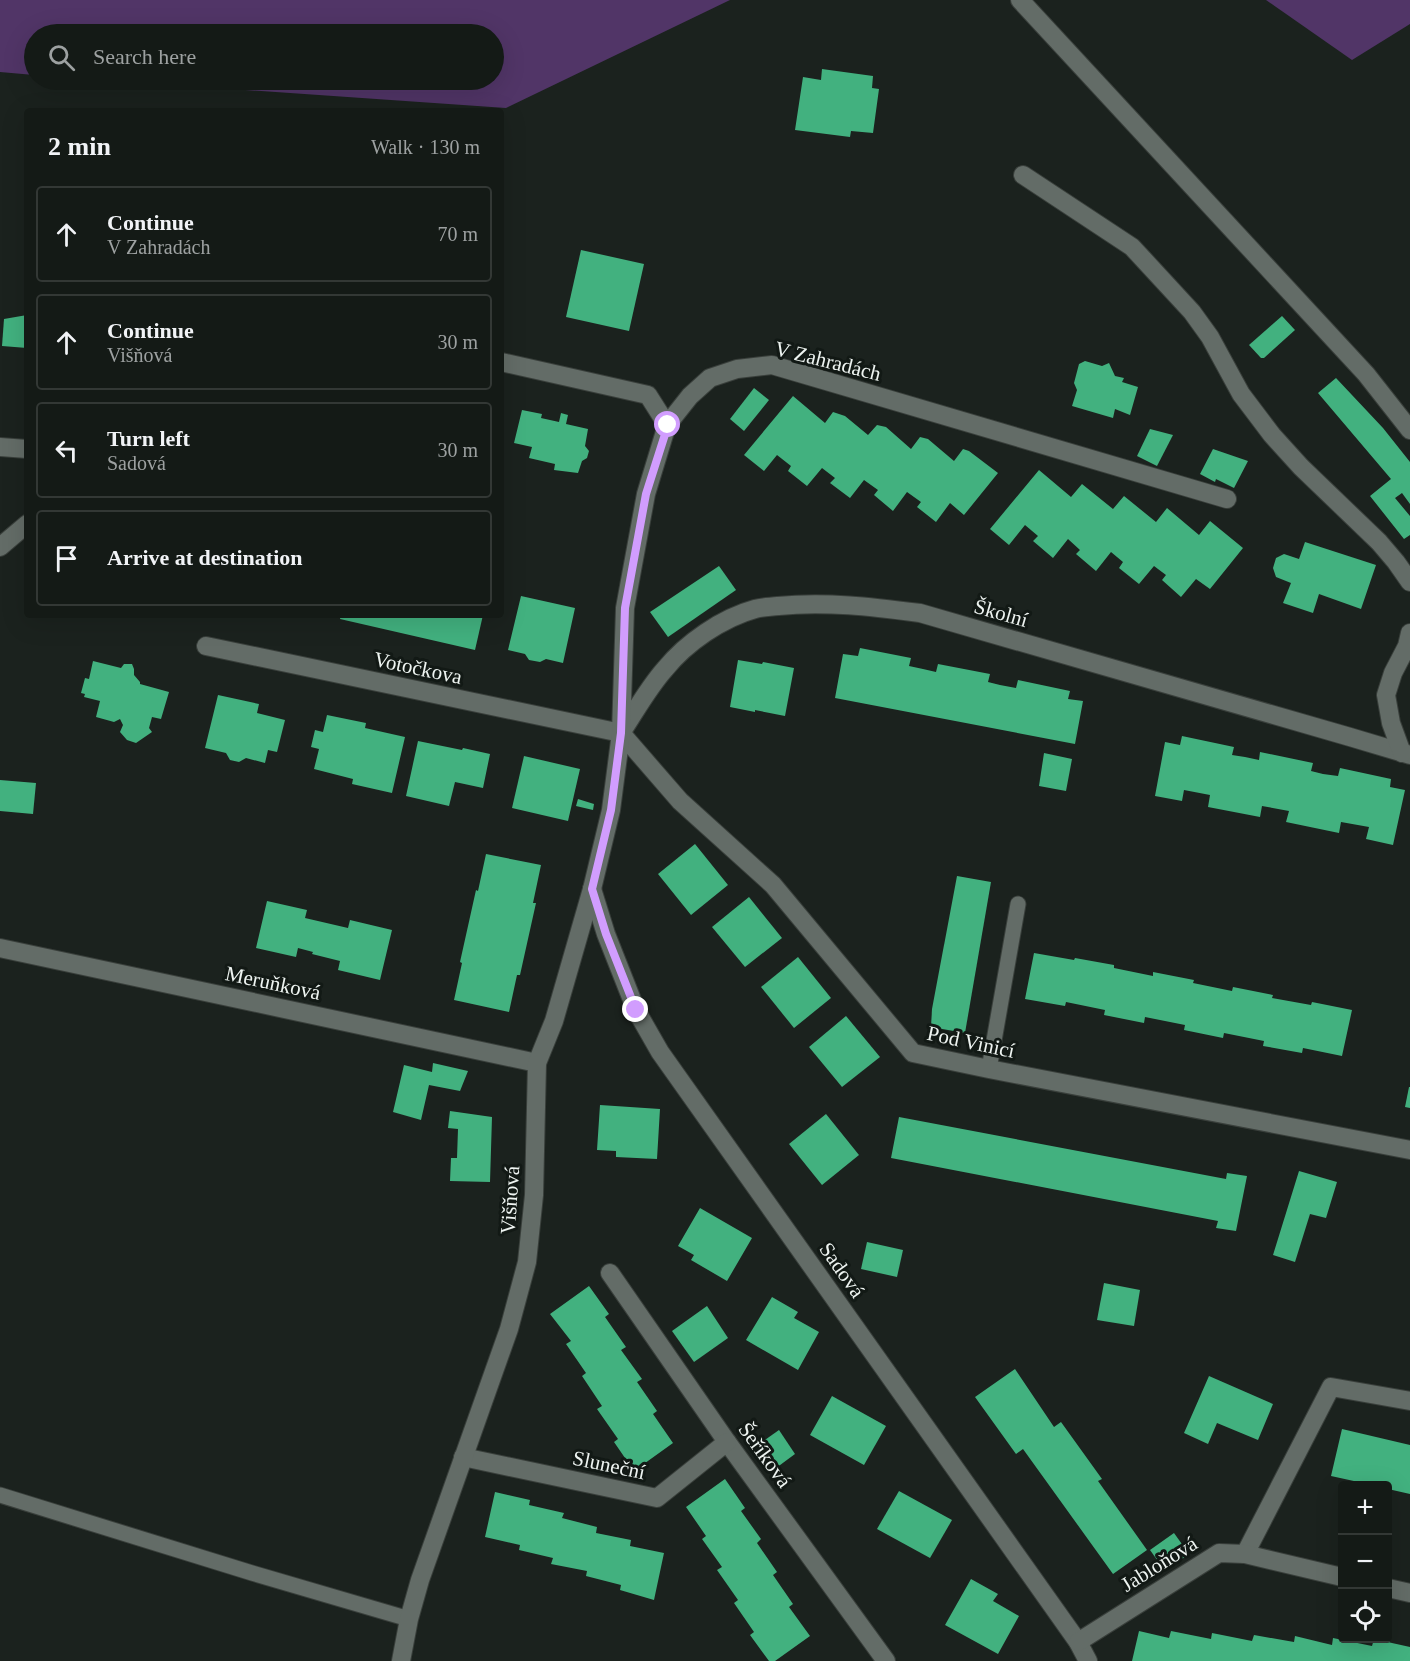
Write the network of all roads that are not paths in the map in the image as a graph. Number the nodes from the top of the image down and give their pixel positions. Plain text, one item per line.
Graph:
1 (1020, 0) edge
2 (1023, 175) dead end
3 (504, 363) edge
4 (668, 425) junction
5 (1410, 430) edge
6 (0, 447) edge
7 (24, 449) edge
8 (1227, 499) dead end
9 (24, 527) edge
10 (0, 547) edge
11 (1410, 582) edge
12 (1410, 633) edge
13 (206, 646) dead end
14 (621, 733) junction
15 (1406, 754) edge
16 (592, 889) junction
17 (1018, 904) dead end
18 (0, 948) edge
19 (537, 1063) junction
20 (989, 1069) junction
21 (1410, 1150) edge
22 (610, 1274) dead end
23 (1410, 1401) edge
24 (727, 1442) junction
25 (463, 1457) junction
26 (0, 1495) edge
27 (1245, 1554) junction
28 (1338, 1576) edge
29 (1392, 1589) edge
30 (1410, 1593) edge
31 (409, 1619) junction
32 (1078, 1642) junction
33 (401, 1661) edge
34 (886, 1661) edge
35 (1088, 1661) edge

1 - 5 street
2 - 11 street
3 - 4 street
4 - 8 street, V Zahradách
4 - 14 street, V Zahradách
6 - 7 street
9 - 10 street
12 - 15 street
13 - 14 street, Votočkova
14 - 15 street, Školní
14 - 16 street, Višňová
14 - 20 street, Pod Vinicí
16 - 19 street, Višňová
16 - 32 street, Sadová
17 - 20 lane
18 - 19 street, Meruňková
19 - 25 street, Višňová
20 - 21 street, Pod Vinicí
22 - 24 street, Šeříková
23 - 27 street
24 - 25 street, Sluneční
24 - 34 street, Šeříková
25 - 31 street, Višňová
26 - 31 lane
27 - 28 street, Jabloňová
27 - 32 street, Jabloňová
29 - 30 street
31 - 33 street, Višňová
32 - 35 street, Sadová

